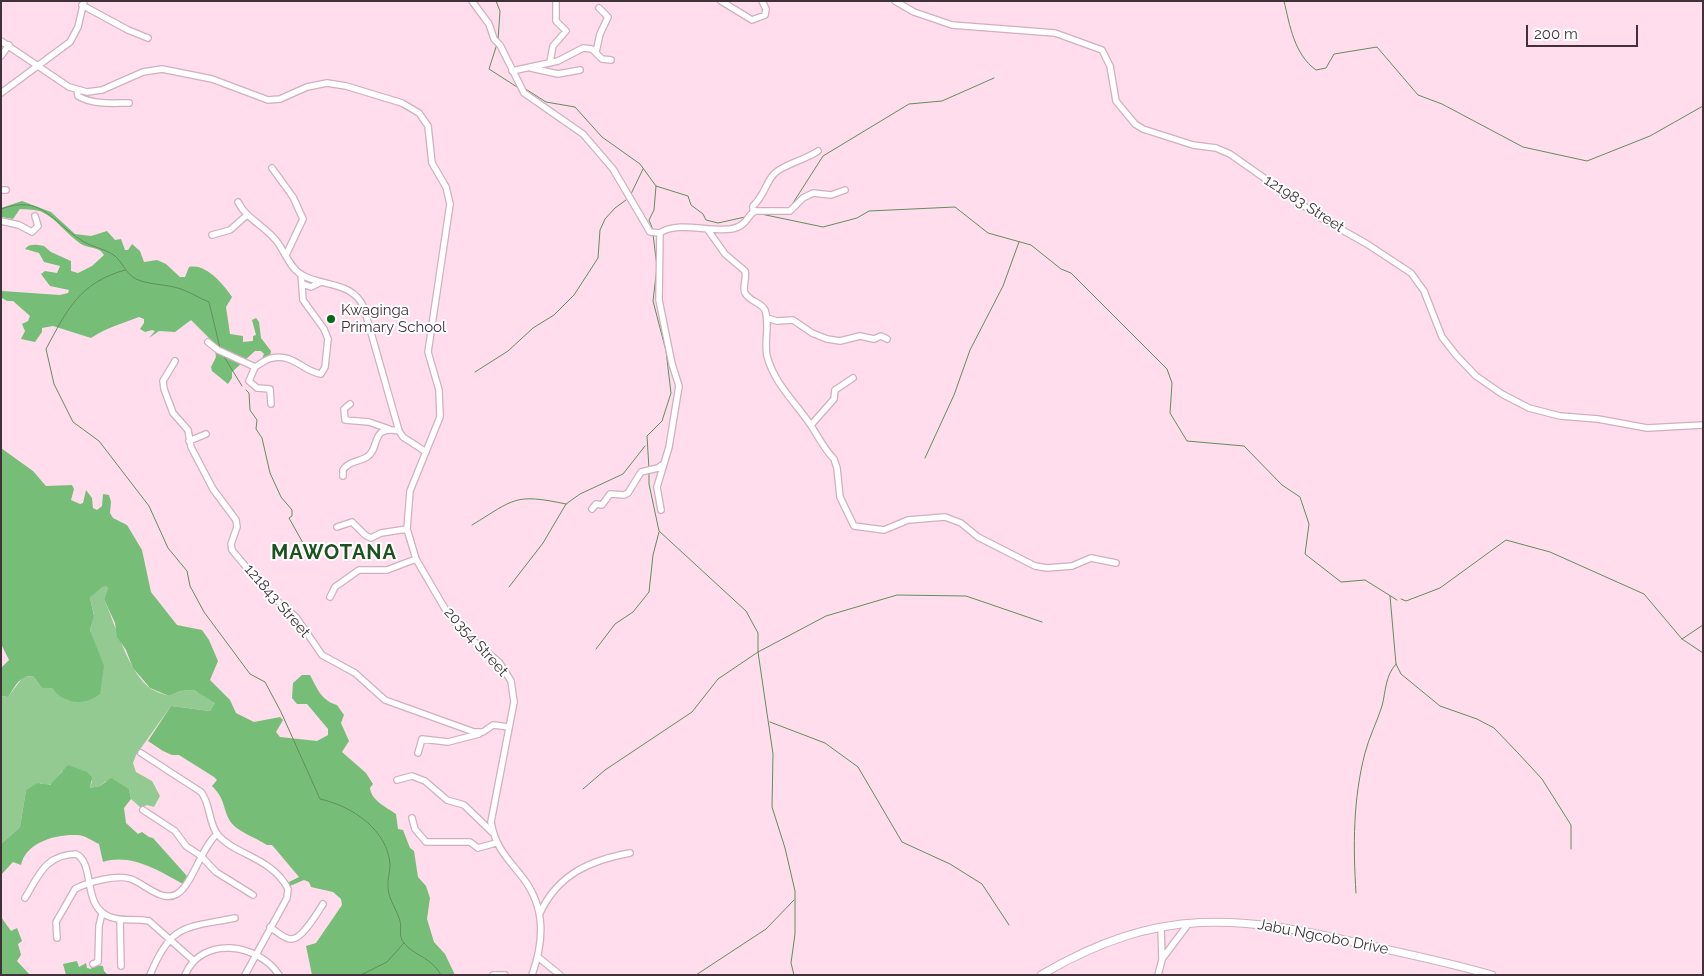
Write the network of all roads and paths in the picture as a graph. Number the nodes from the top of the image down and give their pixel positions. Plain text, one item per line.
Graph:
1 (472, 1) edge
2 (556, 1) edge
3 (721, 1) edge
4 (762, 1) edge
5 (895, 1) edge
6 (82, 3) edge
7 (599, 8) dead end
8 (148, 38) dead end
9 (1, 40) edge
10 (9, 46) junction
11 (596, 52) junction
12 (1, 56) edge
13 (611, 60) dead end
14 (550, 62) junction
15 (39, 66) junction
16 (531, 68) junction
17 (580, 70) dead end
18 (512, 72) junction
19 (77, 90) junction
20 (1, 93) edge
21 (129, 102) dead end
22 (818, 151) dead end
23 (272, 168) dead end
24 (845, 190) dead end
25 (238, 202) dead end
26 (247, 215) junction
27 (751, 215) junction
28 (35, 216) dead end
29 (1, 221) edge
30 (708, 230) junction
31 (655, 233) junction
32 (212, 235) dead end
33 (286, 255) junction
34 (301, 274) junction
35 (321, 282) junction
36 (303, 284) junction
37 (767, 318) junction
38 (887, 339) dead end
39 (208, 342) dead end
40 (175, 361) dead end
41 (255, 367) junction
42 (853, 378) dead end
43 (271, 404) dead end
44 (350, 404) dead end
45 (811, 425) junction
46 (1703, 425) edge
47 (391, 429) junction
48 (399, 431) junction
49 (206, 434) dead end
50 (189, 441) junction
51 (426, 452) junction
52 (664, 464) junction
53 (343, 476) dead end
54 (592, 509) dead end
55 (661, 510) dead end
56 (337, 527) dead end
57 (407, 529) junction
58 (416, 559) junction
59 (1116, 563) dead end
60 (330, 597) dead end
61 (509, 727) junction
62 (481, 732) junction
63 (141, 753) dead end
64 (418, 754) dead end
65 (397, 780) dead end
66 (143, 810) dead end
67 (412, 818) dead end
68 (493, 833) junction
69 (217, 834) junction
70 (496, 843) junction
71 (630, 853) dead end
72 (201, 856) junction
73 (89, 884) junction
74 (253, 895) dead end
75 (26, 898) dead end
76 (323, 904) dead end
77 (102, 912) junction
78 (540, 913) junction
79 (235, 918) dead end
80 (120, 920) junction
81 (1189, 923) junction
82 (270, 927) junction
83 (1161, 927) junction
84 (57, 938) dead end
85 (170, 939) junction
86 (255, 953) junction
87 (538, 957) junction
88 (1162, 960) junction
89 (194, 961) junction
90 (93, 964) dead end
91 (121, 966) dead end
92 (1160, 973) edge
93 (150, 975) edge
94 (185, 975) edge
95 (244, 975) edge
96 (278, 975) edge
97 (493, 975) edge
98 (505, 975) edge
99 (532, 975) edge
100 (560, 975) edge
101 (1041, 975) edge
102 (1492, 975) edge

1 - 18 street
2 - 14 street
3 - 4 street
5 - 46 street, 121983 Street
6 - 8 street
6 - 15 street
7 - 11 street
9 - 10 street
10 - 12 street
10 - 15 street
11 - 13 street
11 - 14 street
14 - 16 street
15 - 19 street
15 - 20 street
16 - 17 street
16 - 18 street
18 - 31 street
19 - 21 street
19 - 51 street, 20354 Street
22 - 27 street
23 - 33 street
24 - 27 street
25 - 26 street
26 - 32 street
26 - 33 street
27 - 30 street
28 - 29 street
30 - 31 street
30 - 37 street
31 - 52 street
33 - 34 street
34 - 35 street
34 - 36 street
35 - 36 street
35 - 48 street
36 - 41 street
37 - 38 street
37 - 45 street
39 - 41 street
40 - 50 street, 121843 Street
41 - 43 street
42 - 45 street
44 - 47 street
45 - 59 street
47 - 48 street
47 - 53 street
48 - 51 street
49 - 50 street
50 - 62 street, 121843 Street
51 - 57 street, 20354 Street
52 - 54 street
52 - 55 street
56 - 57 street
57 - 58 street, 20354 Street
58 - 60 street
58 - 61 street, 20354 Street
61 - 62 street, 121843 Street
61 - 68 street, 20354 Street
62 - 64 street
63 - 69 street
65 - 68 street
66 - 72 street
67 - 70 street
68 - 70 street, 20354 Street
69 - 72 street
69 - 82 street
70 - 78 street, 20354 Street
71 - 78 street
72 - 73 street
72 - 74 street
73 - 75 street
73 - 77 street
73 - 84 street
76 - 82 street
77 - 80 street
77 - 90 street
78 - 87 street, 20354 Street
79 - 85 street
80 - 85 street
80 - 91 street
81 - 83 main road, Jabu Ngcobo Drive
81 - 88 street
81 - 102 main road, Jabu Ngcobo Drive
82 - 86 street
83 - 88 street
83 - 101 main road, Jabu Ngcobo Drive
85 - 89 street
85 - 93 street
86 - 89 street
86 - 95 street
86 - 96 street
87 - 99 street, 20354 Street
87 - 100 street
88 - 92 street
89 - 94 street
97 - 98 street

